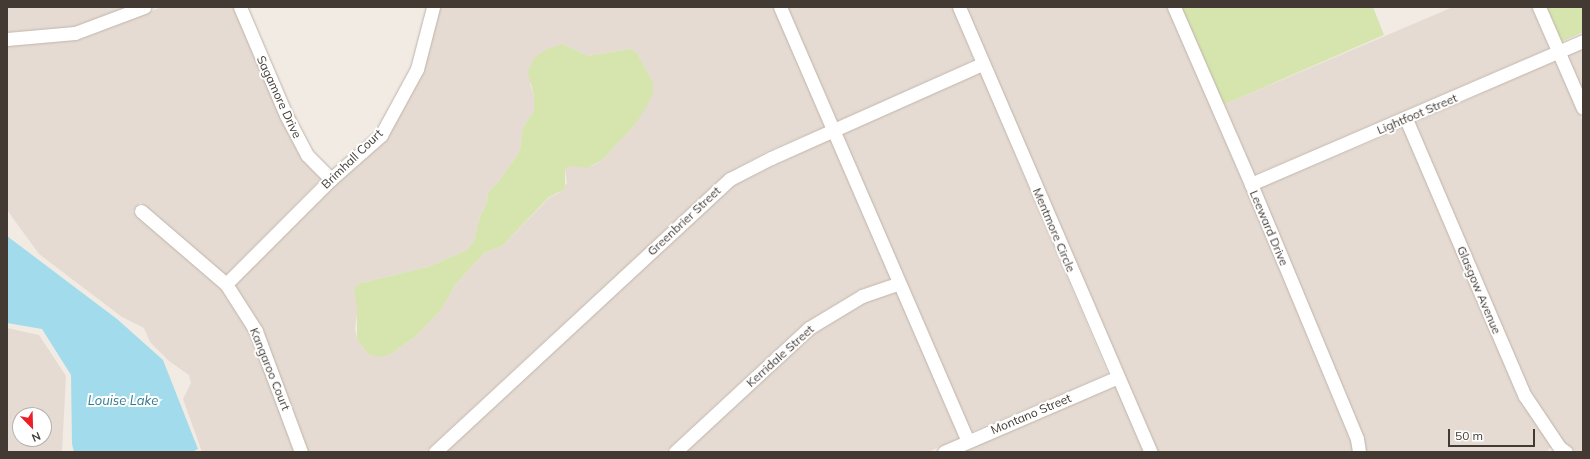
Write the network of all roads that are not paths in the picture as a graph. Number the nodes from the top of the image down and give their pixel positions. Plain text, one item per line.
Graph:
1 (144, 7) edge
2 (240, 7) edge
3 (433, 7) edge
4 (780, 7) edge
5 (959, 7) edge
6 (1174, 7) edge
7 (1539, 7) edge
8 (7, 39) edge
9 (1583, 41) edge
10 (1558, 52) junction
11 (982, 64) junction
12 (1583, 108) edge
13 (1406, 119) junction
14 (833, 131) junction
15 (331, 179) junction
16 (1251, 184) junction
17 (141, 211) dead end
18 (899, 283) junction
19 (226, 284) junction
20 (1118, 377) junction
21 (968, 441) junction
22 (1560, 451) edge
23 (301, 452) edge
24 (434, 452) edge
25 (675, 452) edge
26 (944, 452) edge
27 (1151, 452) edge
28 (1359, 452) edge

1 - 8 street
2 - 15 street, Sagamore Drive
3 - 15 street, Brimhall Court
4 - 14 street
5 - 11 street, Mentmore Circle
6 - 16 street, Leeward Drive
7 - 10 street
9 - 10 street, Lightfoot Street
10 - 12 street
10 - 13 street, Lightfoot Street
11 - 14 street, Greenbrier Street
11 - 20 street, Mentmore Circle
13 - 16 street, Lightfoot Street
13 - 22 street, Glasgow Avenue
14 - 18 street
14 - 24 street, Greenbrier Street
15 - 19 street, Brimhall Court
16 - 28 street, Leeward Drive
17 - 19 street, Kangaroo Court
18 - 21 street
18 - 25 street, Kerridale Street
19 - 23 street, Kangaroo Court
20 - 21 street, Montano Street
20 - 27 street, Mentmore Circle
21 - 26 street, Montano Street

